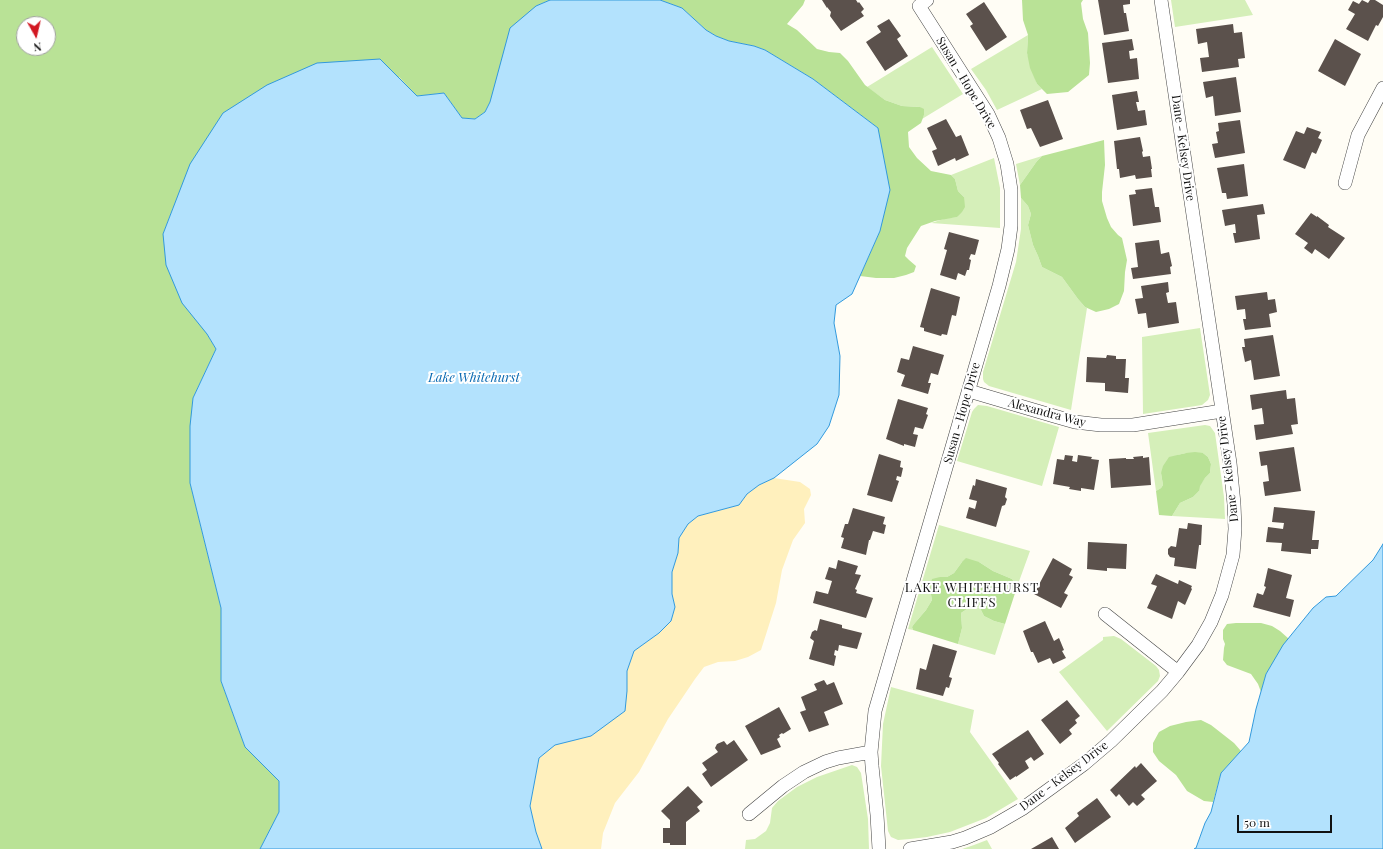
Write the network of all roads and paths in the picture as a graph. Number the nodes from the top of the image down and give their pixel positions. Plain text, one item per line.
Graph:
1 (1161, 0) edge
2 (920, 2) edge
3 (1383, 88) edge
4 (1345, 184) dead end
5 (968, 391) junction
6 (1222, 411) junction
7 (1105, 614) dead end
8 (1178, 672) junction
9 (871, 752) junction
10 (749, 814) dead end
11 (879, 849) edge
12 (910, 849) edge

1 - 6 street, Dane - Kelsey Drive
2 - 5 street, Susan - Hope Drive
3 - 4 street
5 - 6 street, Alexandra Way
5 - 9 street, Susan - Hope Drive
6 - 8 street, Dane - Kelsey Drive
7 - 8 street
8 - 12 street, Dane - Kelsey Drive
9 - 10 street
9 - 11 street, Susan - Hope Drive

